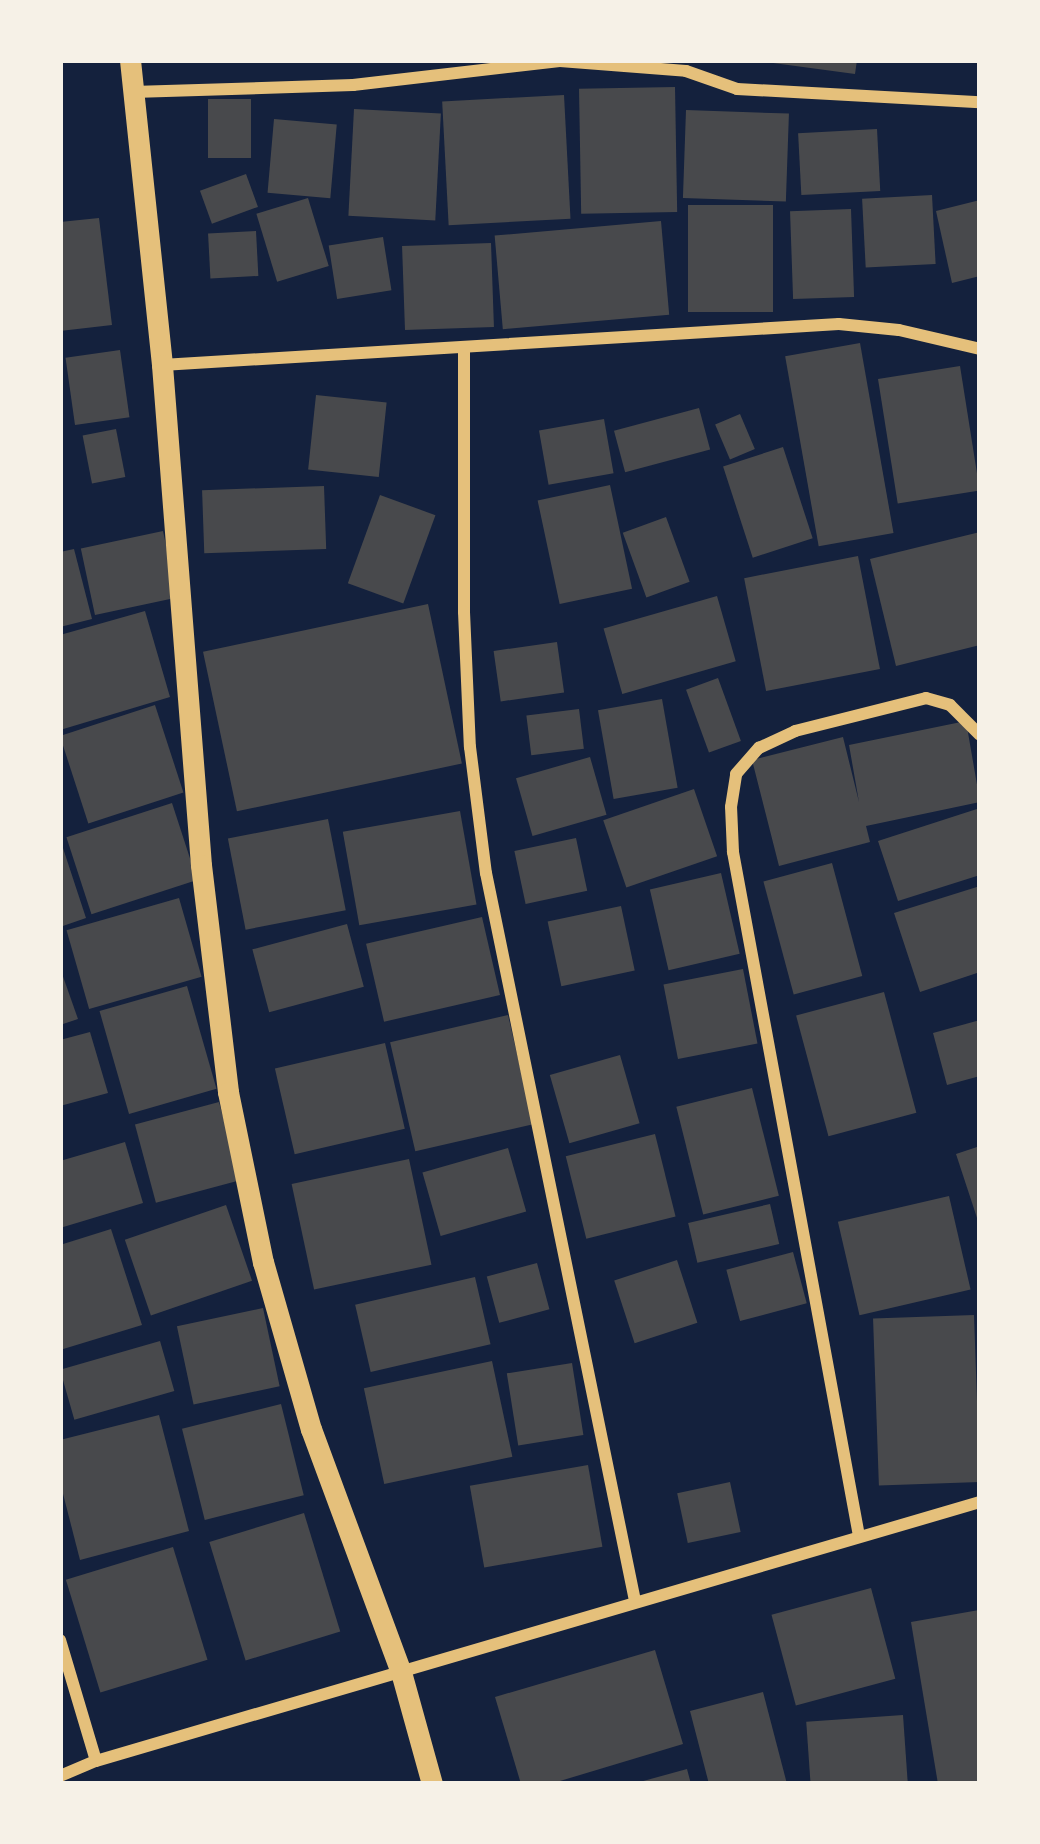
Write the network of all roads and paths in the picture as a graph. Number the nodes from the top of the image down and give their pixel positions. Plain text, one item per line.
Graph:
1 (130, 60) edge
2 (134, 92) junction
3 (980, 102) edge
4 (980, 350) edge
5 (464, 351) junction
6 (162, 365) junction
7 (980, 735) edge
8 (980, 1502) edge
9 (859, 1535) junction
10 (634, 1601) junction
11 (60, 1640) edge
12 (401, 1672) junction
13 (96, 1761) junction
14 (60, 1776) edge
15 (432, 1784) edge

1 - 2 street
2 - 3 street
2 - 6 street
4 - 5 street
5 - 6 street
5 - 10 street
6 - 12 street
7 - 9 street
8 - 9 street
9 - 10 street
10 - 12 street
11 - 13 street
12 - 13 street
12 - 15 street
13 - 14 street

